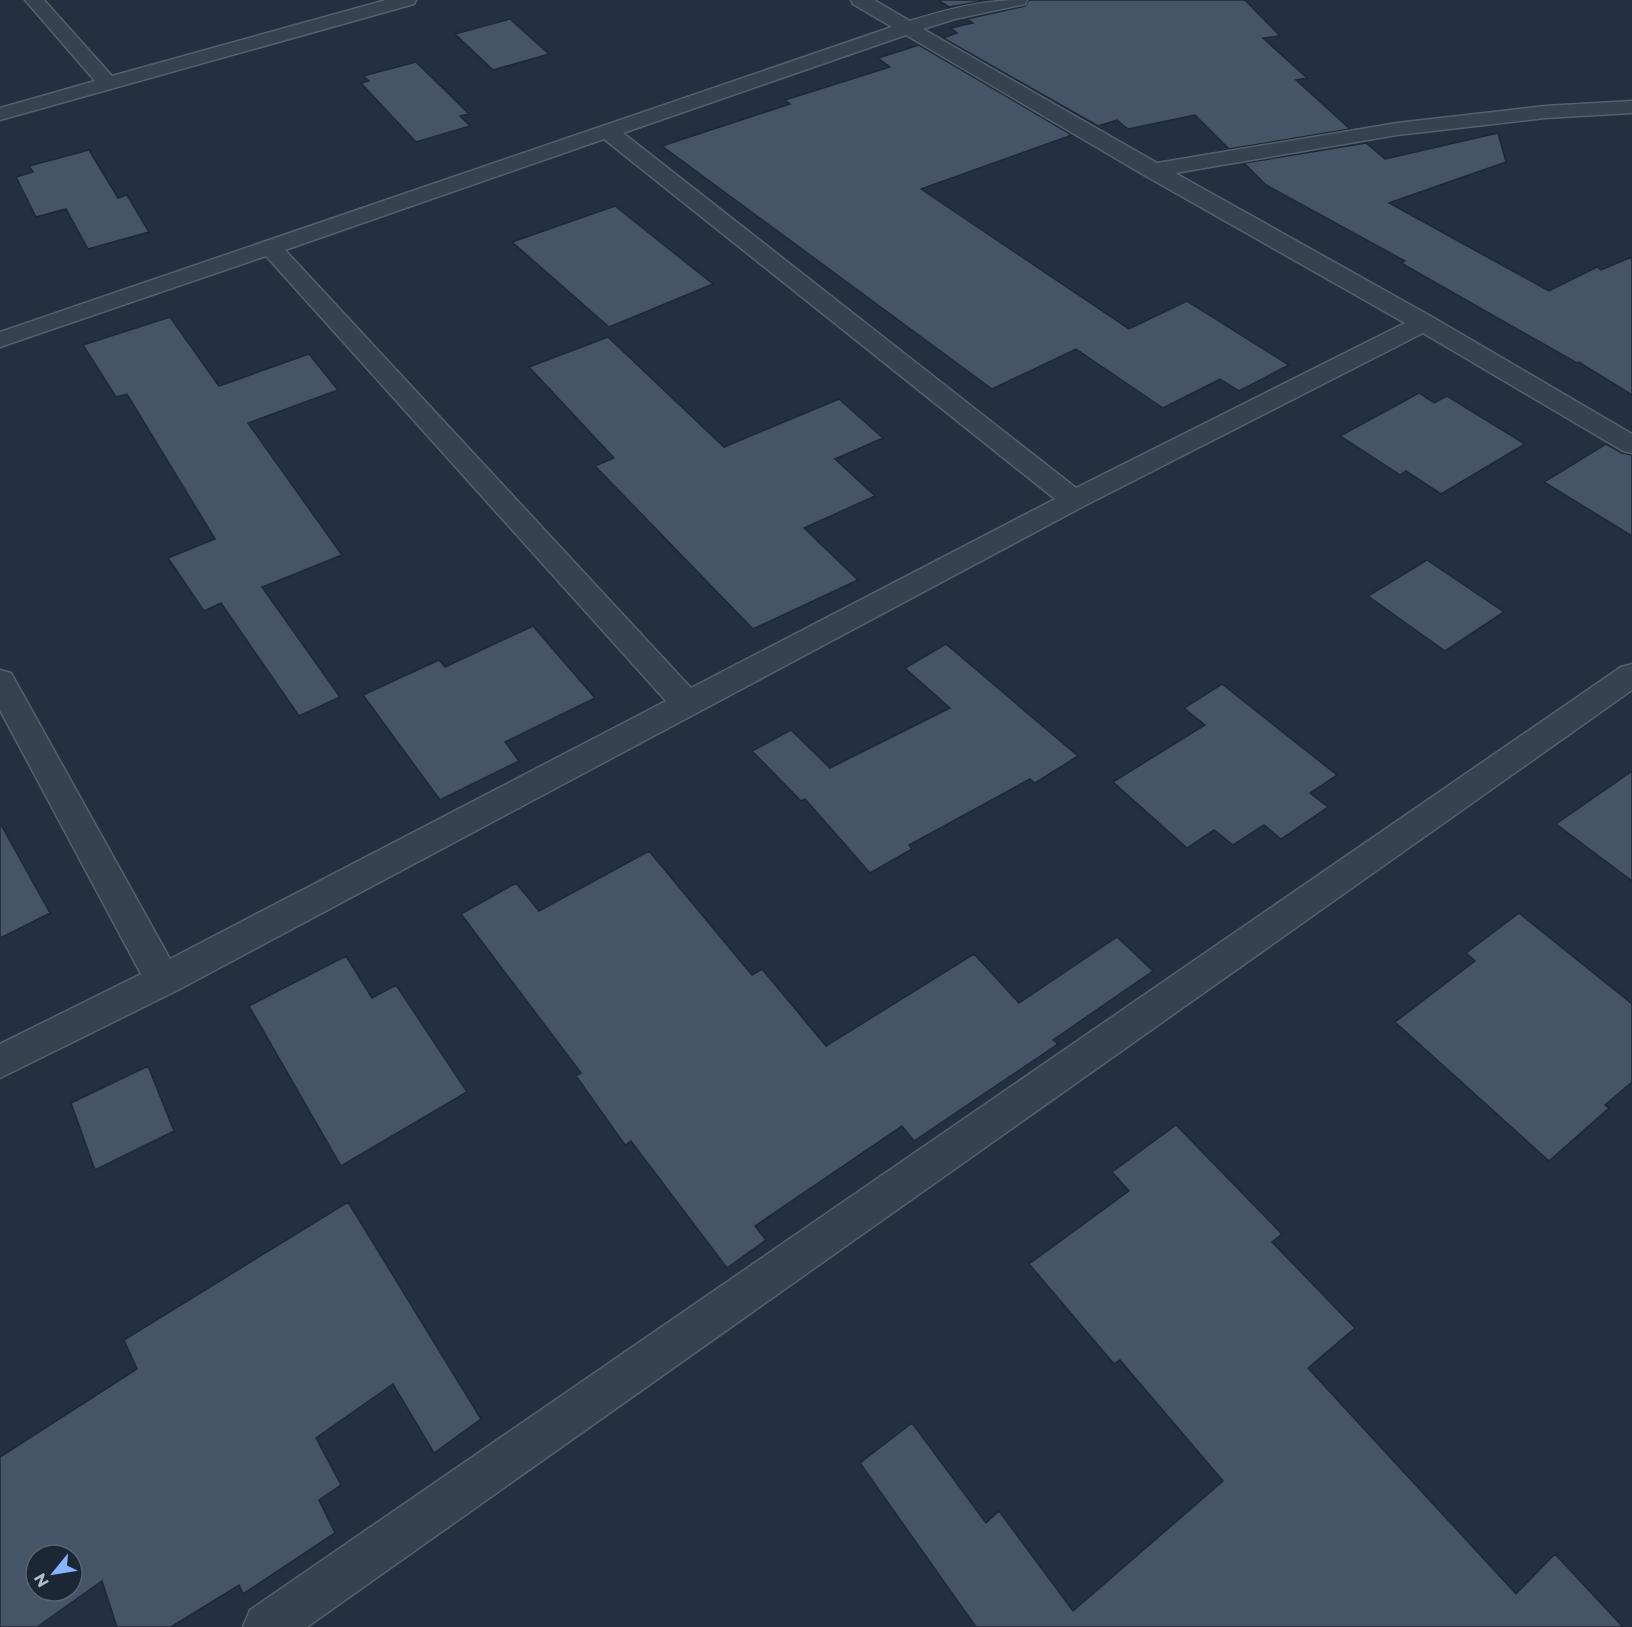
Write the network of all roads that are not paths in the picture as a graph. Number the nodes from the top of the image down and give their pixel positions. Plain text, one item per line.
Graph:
1 (34, 0) edge
2 (407, 0) edge
3 (860, 0) edge
4 (1018, 0) edge
5 (908, 28) junction
6 (109, 85) junction
7 (1632, 107) edge
8 (0, 114) edge
9 (607, 131) junction
10 (1152, 170) junction
11 (270, 247) junction
12 (1425, 322) junction
13 (0, 339) edge
14 (1632, 422) edge
15 (1607, 430) junction
16 (1632, 445) edge
17 (1074, 500) junction
18 (1632, 675) edge
19 (0, 681) edge
20 (687, 704) junction
21 (163, 980) junction
22 (0, 1062) edge
23 (267, 1627) edge

1 - 6 street
2 - 6 street
3 - 5 street
4 - 5 street
5 - 9 street
5 - 10 street
6 - 8 street
7 - 10 street
9 - 11 street
9 - 17 street
10 - 12 street
11 - 13 street
11 - 20 street
12 - 15 street
12 - 17 street
14 - 15 street
15 - 16 street
17 - 20 street
18 - 23 street
19 - 21 street
20 - 21 street
21 - 22 street

